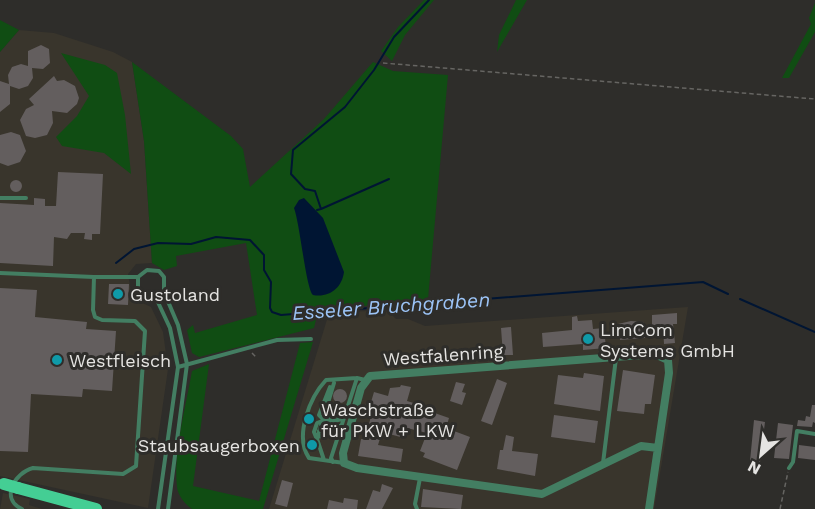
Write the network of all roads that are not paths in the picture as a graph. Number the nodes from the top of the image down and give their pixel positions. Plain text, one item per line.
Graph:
1 (0, 198) edge
2 (26, 198) dead end
3 (0, 273) edge
4 (94, 277) junction
5 (138, 277) junction
6 (164, 292) junction
7 (156, 298) junction
8 (178, 325) junction
9 (170, 328) junction
10 (311, 339) dead end
11 (616, 357) junction
12 (187, 364) junction
13 (178, 367) junction
14 (361, 379) junction
15 (335, 381) junction
16 (345, 410) junction
17 (324, 413) junction
18 (342, 419) junction
19 (322, 421) junction
20 (340, 426) junction
21 (319, 431) junction
22 (339, 432) junction
23 (815, 434) edge
24 (317, 438) junction
25 (658, 448) junction
26 (325, 461) junction
27 (333, 462) junction
28 (344, 463) junction
29 (603, 464) junction
30 (789, 468) road end
31 (420, 477) junction
32 (2, 484) edge
33 (169, 503) junction
34 (22, 509) edge
35 (96, 509) edge
36 (158, 509) edge
37 (168, 509) edge
38 (174, 509) edge
39 (417, 509) edge
40 (649, 509) edge

1 - 2 lane
3 - 4 lane
4 - 5 lane
4 - 34 lane
5 - 6 lane
5 - 7 lane
6 - 7 lane
6 - 8 lane
7 - 9 lane
8 - 9 lane
8 - 12 lane
9 - 13 lane
10 - 12 lane
11 - 14 street, Westfalenring
11 - 25 street, Westfalenring
11 - 29 lane
12 - 13 lane
12 - 33 lane
13 - 36 lane
14 - 15 lane
14 - 16 lane
14 - 28 street, Westfalenring
15 - 17 lane
15 - 19 lane
15 - 26 lane
16 - 17 lane
16 - 18 lane
16 - 19 lane
17 - 19 lane
18 - 19 lane
18 - 20 lane
19 - 21 lane
19 - 24 lane
20 - 21 lane
20 - 22 lane
21 - 24 lane
22 - 24 lane
22 - 27 lane
23 - 30 lane
24 - 26 lane
25 - 29 street
25 - 40 street, Westfalenring
26 - 27 lane
27 - 28 lane
28 - 31 street
29 - 31 street
31 - 39 lane
32 - 35 main road, bridge
33 - 37 lane
33 - 38 lane

